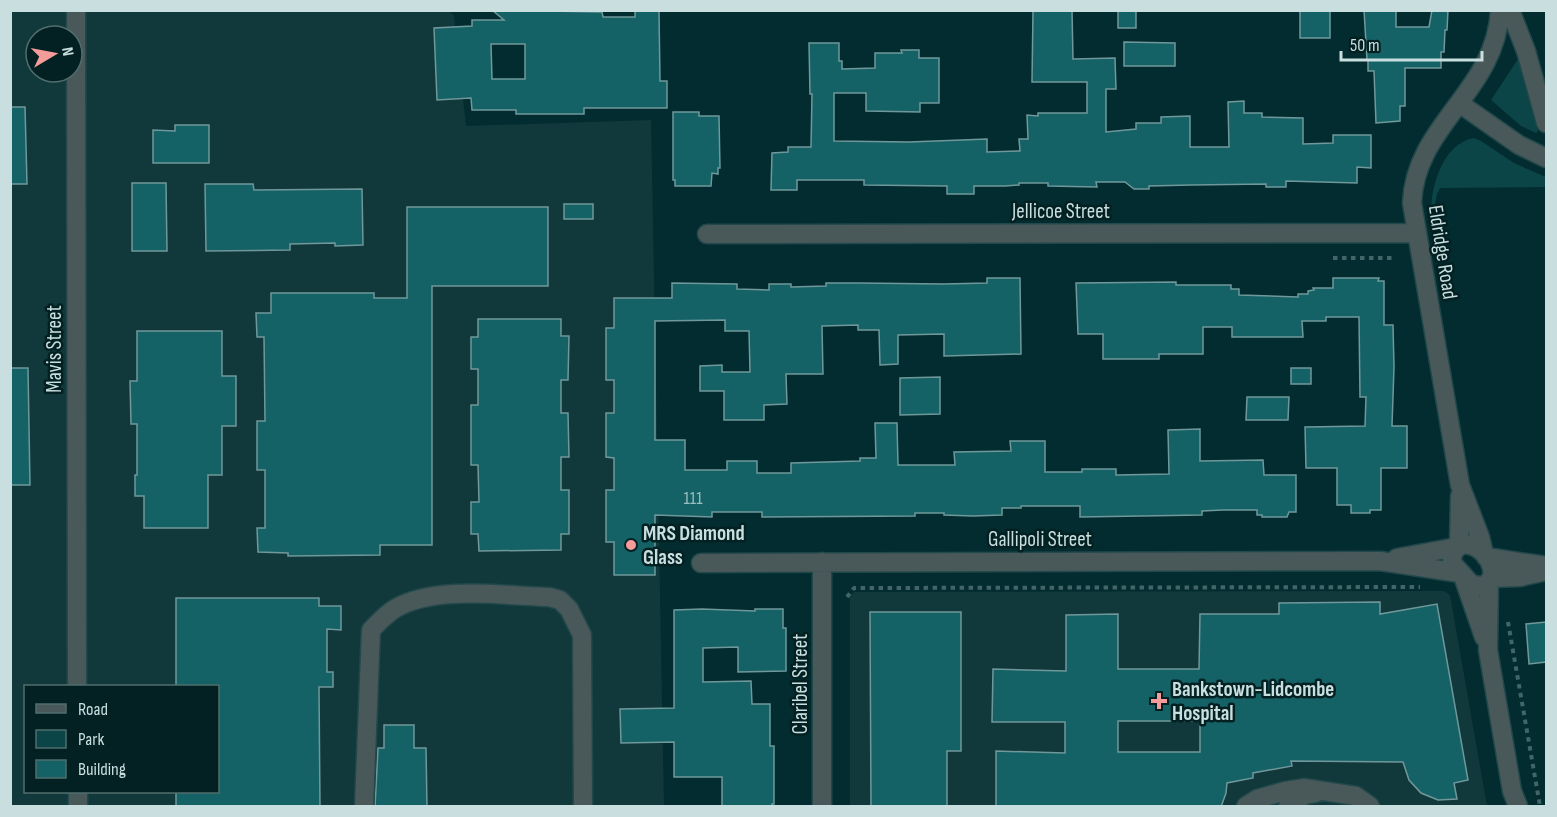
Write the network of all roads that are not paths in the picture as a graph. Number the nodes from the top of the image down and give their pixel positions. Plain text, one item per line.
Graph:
1 (76, 10) edge
2 (1500, 10) edge
3 (1510, 10) edge
4 (1459, 103) junction
5 (1546, 123) edge
6 (1546, 158) edge
7 (1416, 233) junction
8 (707, 234) dead end
9 (1460, 485) junction
10 (1458, 546) junction
11 (1485, 556) junction
12 (1380, 561) junction
13 (822, 562) junction
14 (701, 564) dead end
15 (1546, 566) edge
16 (1546, 571) edge
17 (1461, 575) junction
18 (1490, 580) junction
19 (1488, 650) junction
20 (77, 685) edge
21 (1323, 791) junction
22 (1514, 801) edge
23 (364, 807) edge
24 (583, 807) edge
25 (822, 807) edge
26 (1246, 807) edge
27 (1288, 807) edge
28 (1370, 807) edge

1 - 20 street, Mavis Street
2 - 4 street, Eldridge Road
3 - 5 street
4 - 6 street
4 - 7 street, Eldridge Road
7 - 8 street, Jellicoe Street
7 - 9 street, Eldridge Road
9 - 10 street, Eldridge Road
9 - 11 street, Eldridge Road
10 - 11 street
10 - 12 street, Gallipoli Street
10 - 17 street
11 - 15 street
11 - 18 street
12 - 13 street, Gallipoli Street
12 - 17 street, Gallipoli Street
13 - 14 street, Gallipoli Street
13 - 25 street, Claribel Street
16 - 18 street
17 - 18 street
17 - 19 street
18 - 19 street
19 - 22 street
21 - 26 street
21 - 27 street
21 - 28 street
23 - 24 street

